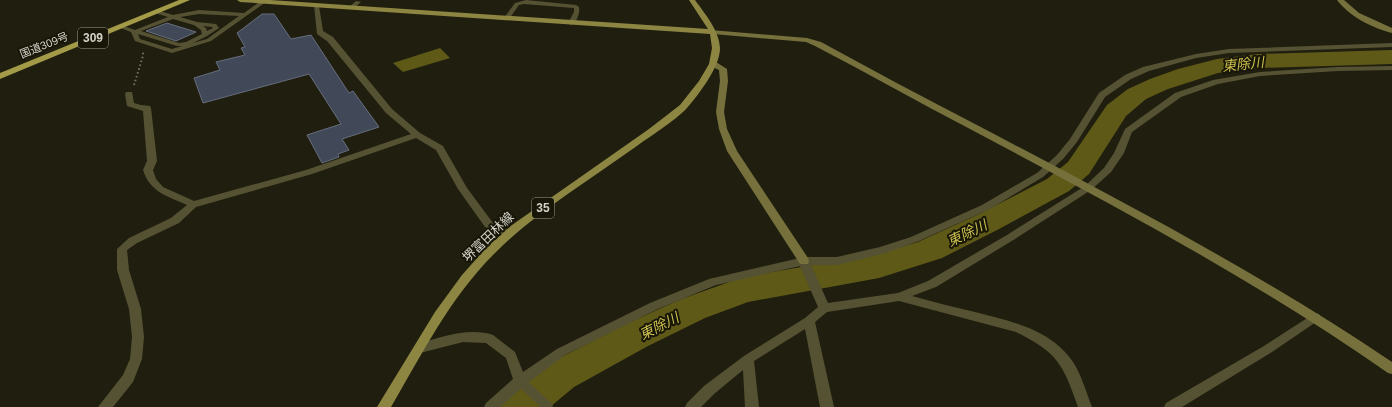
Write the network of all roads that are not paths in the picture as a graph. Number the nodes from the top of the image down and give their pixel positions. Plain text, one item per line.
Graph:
1 (169, 0) edge
2 (186, 0) edge
3 (240, 0) edge
4 (530, 0) edge
5 (692, 0) edge
6 (1340, 0) edge
7 (263, 2) junction
8 (286, 2) edge
9 (358, 2) dead end
10 (523, 2) junction
11 (316, 6) junction
12 (352, 8) junction
13 (157, 12) junction
14 (245, 15) junction
15 (173, 17) junction
16 (507, 18) junction
17 (571, 23) junction
18 (196, 24) junction
19 (120, 27) junction
20 (1392, 31) edge
21 (134, 32) junction
22 (713, 32) junction
23 (205, 35) junction
24 (1392, 45) edge
25 (713, 64) junction
26 (1392, 68) edge
27 (0, 69) edge
28 (0, 76) edge
29 (129, 94) road end
30 (417, 135) junction
31 (1052, 168) junction
32 (1085, 186) junction
33 (194, 204) junction
34 (508, 234) junction
35 (806, 266) junction
36 (899, 297) junction
37 (823, 304) junction
38 (1315, 317) junction
39 (809, 321) junction
40 (420, 348) junction
41 (748, 360) junction
42 (1392, 369) edge
43 (521, 382) junction
44 (105, 407) edge
45 (384, 407) edge
46 (491, 407) edge
47 (548, 407) edge
48 (692, 407) edge
49 (752, 407) edge
50 (828, 407) edge
51 (1085, 407) edge
52 (1171, 407) edge

1 - 27 highway, 国道309号 / 309
2 - 13 highway, 国道309号 / 309
3 - 7 main road
4 - 10 lane
5 - 22 main road, 堺富田林線 / 35
6 - 20 street
7 - 8 main road
7 - 14 lane
8 - 11 main road
9 - 12 lane
10 - 16 lane
10 - 17 lane
11 - 12 main road
11 - 30 street
12 - 16 main road
13 - 15 lane
13 - 19 highway, 国道309号 / 309
14 - 15 lane
14 - 21 lane
15 - 18 lane
15 - 21 lane
16 - 17 main road
17 - 22 main road
18 - 23 lane
18 - 23 lane
19 - 21 lane
19 - 28 highway, 国道309号 / 309
21 - 23 lane
22 - 25 main road, 堺富田林線 / 35
22 - 31 street
24 - 31 street
25 - 34 main road, 堺富田林線 / 35
25 - 35 street
26 - 32 street
29 - 33 street
30 - 33 street
30 - 34 street
31 - 32 street
31 - 35 street
32 - 36 street
32 - 38 street
33 - 44 street
34 - 40 main road, 堺富田林線 / 35
35 - 37 street
35 - 43 street
36 - 37 street
36 - 51 street
37 - 39 street
38 - 42 street
38 - 52 street
39 - 41 street
39 - 50 street
40 - 43 street
40 - 45 main road, 堺富田林線 / 35
41 - 48 street
41 - 49 street
43 - 46 street
43 - 47 lane

